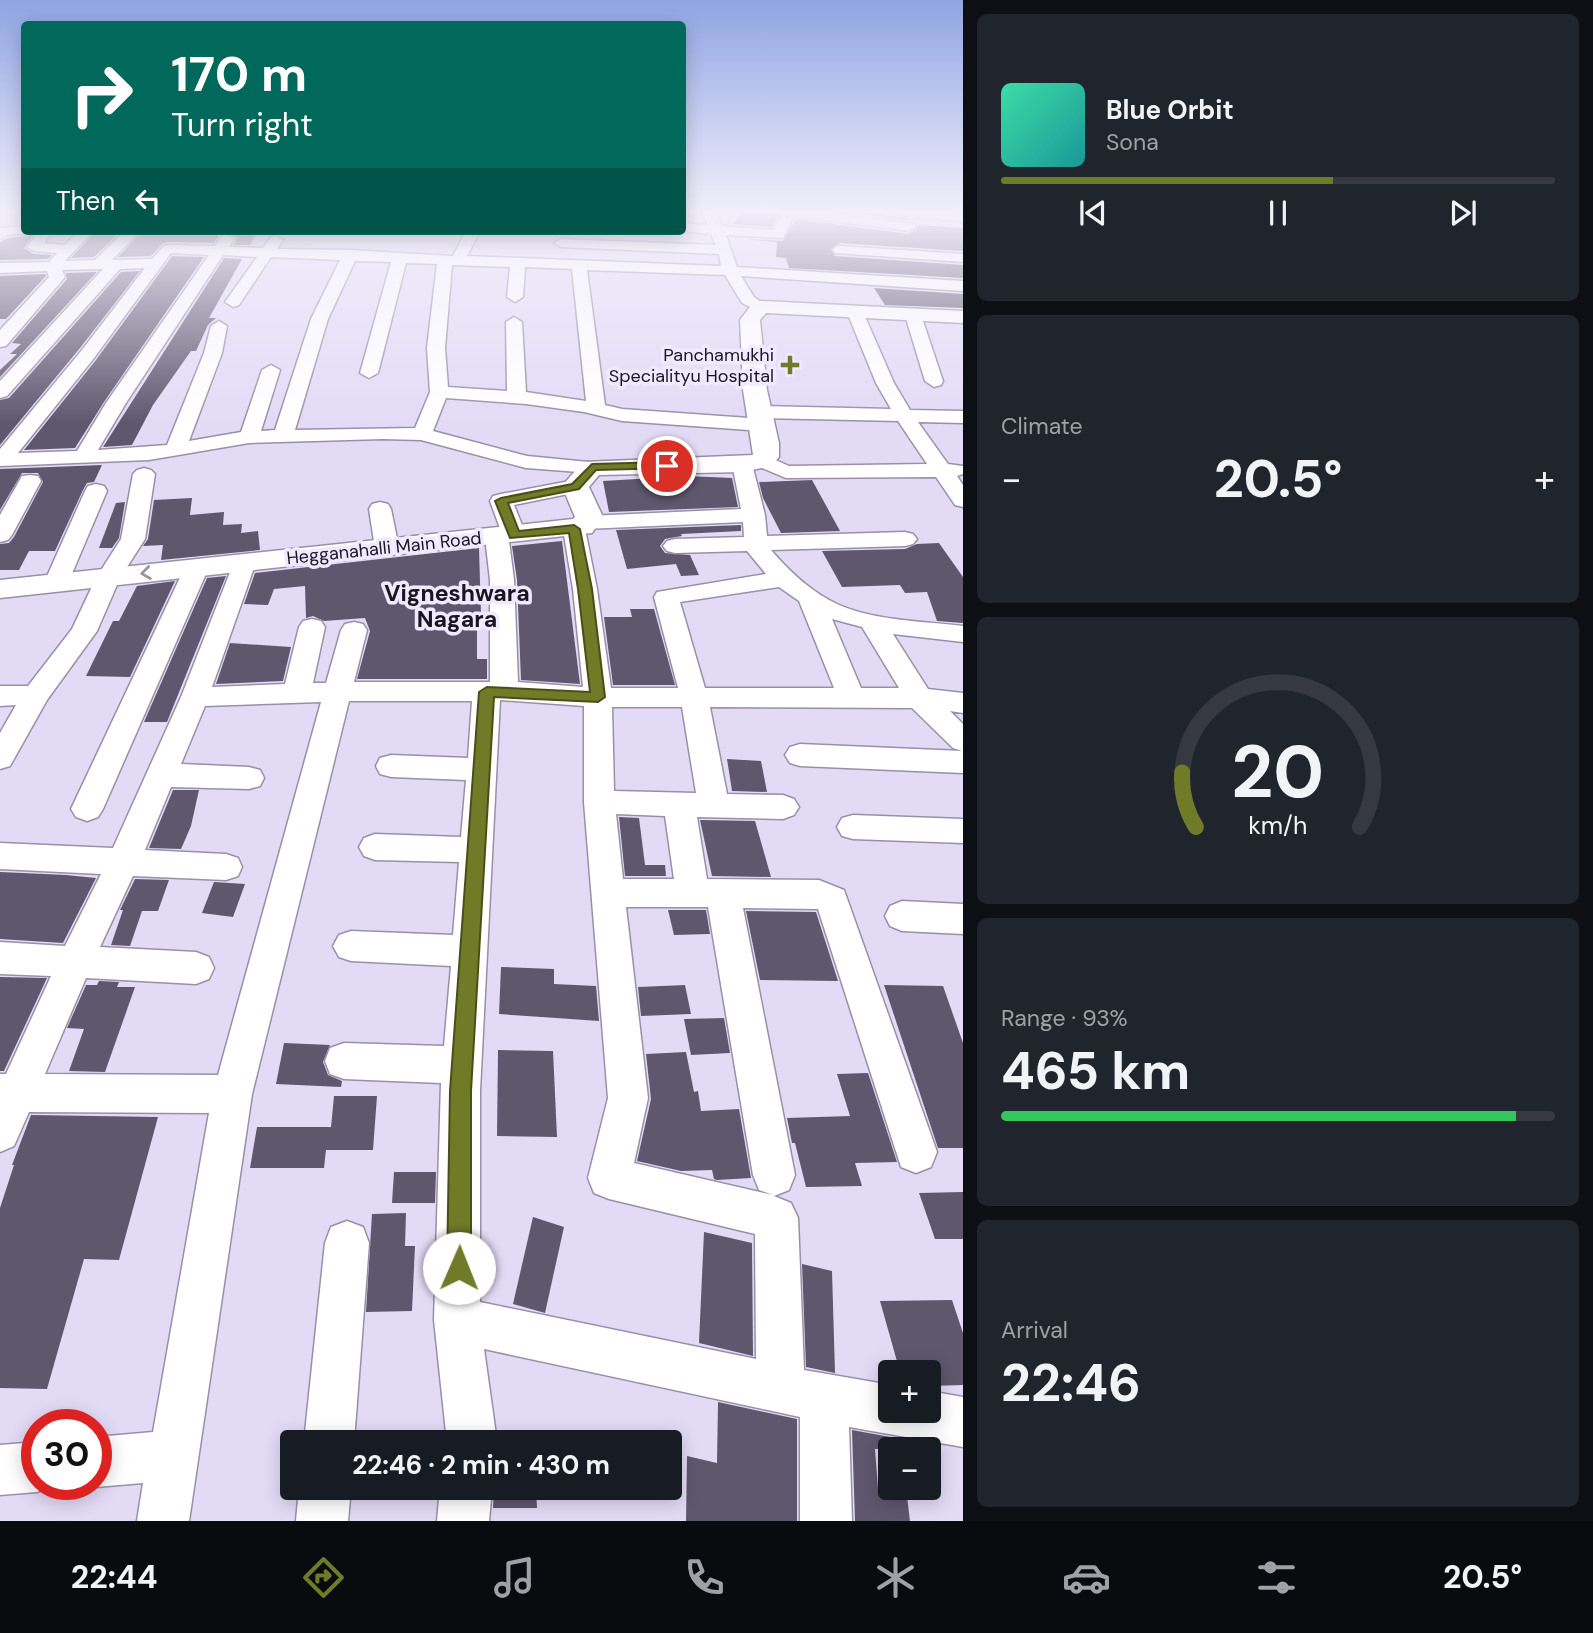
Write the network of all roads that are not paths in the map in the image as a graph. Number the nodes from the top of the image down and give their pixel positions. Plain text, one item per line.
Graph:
1 (50, 281) edge
2 (94, 281) edge
3 (143, 281) edge
4 (197, 281) edge
5 (247, 281) edge
6 (334, 281) edge
7 (394, 281) edge
8 (441, 281) edge
9 (516, 281) edge
10 (581, 281) edge
11 (736, 281) edge
12 (893, 281) edge
13 (921, 283) junction
14 (963, 286) edge
15 (812, 290) dead end
16 (514, 297) dead end
17 (39, 299) junction
18 (13, 302) dead end
19 (233, 302) dead end
20 (760, 307) junction
21 (817, 311) junction
22 (855, 312) junction
23 (923, 315) junction
24 (963, 317) edge
25 (514, 322) dead end
26 (7, 323) edge
27 (219, 326) dead end
28 (0, 342) edge
29 (271, 370) dead end
30 (369, 373) dead end
31 (934, 381) dead end
32 (0, 392) edge
33 (439, 392) junction
34 (517, 397) junction
35 (596, 409) junction
36 (904, 416) junction
37 (963, 417) edge
38 (761, 418) junction
39 (422, 433) junction
40 (284, 435) junction
41 (249, 437) junction
42 (175, 450) junction
43 (83, 458) junction
44 (1, 460) edge
45 (752, 462) junction
46 (940, 470) junction
47 (963, 470) edge
48 (144, 474) dead end
49 (584, 477) junction
50 (30, 481) dead end
51 (96, 491) dead end
52 (963, 500) edge
53 (380, 509) dead end
54 (754, 515) junction
55 (581, 526) junction
56 (0, 534) edge
57 (505, 536) junction
58 (905, 539) dead end
59 (755, 541) junction
60 (675, 546) dead end
61 (387, 548) junction
62 (244, 562) junction
63 (197, 567) junction
64 (108, 578) junction
65 (783, 579) junction
66 (57, 583) junction
67 (0, 589) edge
68 (810, 597) junction
69 (872, 622) junction
70 (312, 627) dead end
71 (354, 630) dead end
72 (963, 634) edge
73 (338, 692) junction
74 (496, 692) junction
75 (297, 694) junction
76 (36, 695) junction
77 (0, 696) edge
78 (694, 696) junction
79 (195, 697) junction
80 (598, 697) junction
81 (851, 697) junction
82 (919, 698) junction
83 (963, 703) edge
84 (963, 741) edge
85 (800, 755) dead end
86 (0, 758) edge
87 (963, 762) edge
88 (391, 766) dead end
89 (483, 771) junction
90 (161, 775) junction
91 (249, 778) dead end
92 (599, 803) junction
93 (679, 804) junction
94 (714, 805) junction
95 (783, 807) dead end
96 (87, 809) dead end
97 (853, 827) dead end
98 (963, 831) edge
99 (374, 847) dead end
100 (476, 850) junction
101 (0, 856) edge
102 (124, 861) junction
103 (226, 867) dead end
104 (606, 893) junction
105 (708, 894) junction
106 (902, 916) dead end
107 (963, 919) edge
108 (351, 946) dead end
109 (470, 951) junction
110 (0, 958) edge
111 (75, 962) junction
112 (196, 968) dead end
113 (344, 1061) dead end
114 (462, 1065) junction
115 (8, 1093) edge
116 (232, 1094) junction
117 (0, 1132) edge
118 (916, 1152) dead end
119 (774, 1175) dead end
120 (347, 1243) dead end
121 (457, 1320) junction
122 (802, 1393) junction
123 (878, 1407) edge
124 (941, 1418) edge
125 (963, 1422) edge
126 (330, 1430) edge
127 (471, 1430) edge
128 (173, 1455) junction
129 (112, 1461) edge
130 (21, 1468) edge
131 (0, 1470) edge
132 (324, 1500) edge
133 (465, 1500) edge
134 (163, 1521) edge
135 (322, 1521) edge
136 (463, 1521) edge
137 (826, 1521) edge

1 - 17 street
2 - 32 street
3 - 44 street
4 - 43 street
5 - 19 street
6 - 40 street
7 - 30 street
8 - 33 street
9 - 16 street
10 - 35 street
11 - 20 street
12 - 13 street
13 - 14 street
13 - 23 street
15 - 21 street
17 - 18 street
17 - 26 street
20 - 21 main road
20 - 38 main road
21 - 22 main road
22 - 23 main road
22 - 36 street
23 - 24 main road
23 - 31 street
25 - 34 street
26 - 28 street
27 - 42 street
29 - 41 street
33 - 34 street
33 - 39 street
34 - 35 street
35 - 38 street
36 - 37 street
36 - 38 street
36 - 46 street
38 - 45 main road
39 - 40 street
39 - 49 street
40 - 41 street
41 - 42 street
42 - 43 street
43 - 44 street
45 - 46 street
45 - 49 main road
45 - 54 street
46 - 47 street
46 - 52 street
48 - 64 street
49 - 55 main road
49 - 57 street
50 - 56 street
51 - 66 street
53 - 61 street
54 - 55 street
54 - 59 street
55 - 57 main road, Hegganahalli Main Road
55 - 80 street
57 - 61 main road, Hegganahalli Main Road
57 - 74 street
58 - 59 street
59 - 60 street
59 - 65 street
61 - 62 main road, Hegganahalli Main Road
62 - 63 main road, Hegganahalli Main Road
62 - 79 street
63 -> 64 main road, Hegganahalli Main Road
63 - 96 street
64 - 66 main road, Hegganahalli Main Road
64 - 76 street
65 - 68 street
65 - 78 street
66 - 67 main road, Hegganahalli Main Road
68 - 69 street
68 - 81 street
69 - 72 street
69 - 82 street
70 - 75 street
71 - 73 street
73 - 74 street
73 - 75 street
73 - 116 street
74 - 80 street
74 - 89 street
75 - 79 street
76 - 77 street
76 - 86 street
78 - 80 street
78 - 81 street
78 - 94 street
79 - 90 street
80 - 92 street
81 - 82 street
82 - 83 street
82 - 84 street
85 - 87 street
88 - 89 street
89 - 100 street
90 - 91 street
90 - 102 street
92 - 93 street
92 - 104 street
93 - 94 street
93 - 105 street
94 - 95 street
97 - 98 street
99 - 100 street
100 - 109 street
101 - 102 street
102 - 103 street
102 - 111 street
104 - 105 street
104 - 122 street
105 - 118 street
105 - 119 street
106 - 107 street
108 - 109 street
109 - 114 street
110 - 111 street
111 - 112 street
111 - 115 street
113 - 114 street
114 - 121 street
115 - 116 street
115 - 117 street
116 - 128 street
120 - 126 street
121 - 122 street
121 - 127 street
122 - 123 street
122 - 137 street
124 - 125 street
128 - 129 street
128 - 134 street
130 - 131 street
132 - 135 street
133 - 136 street

